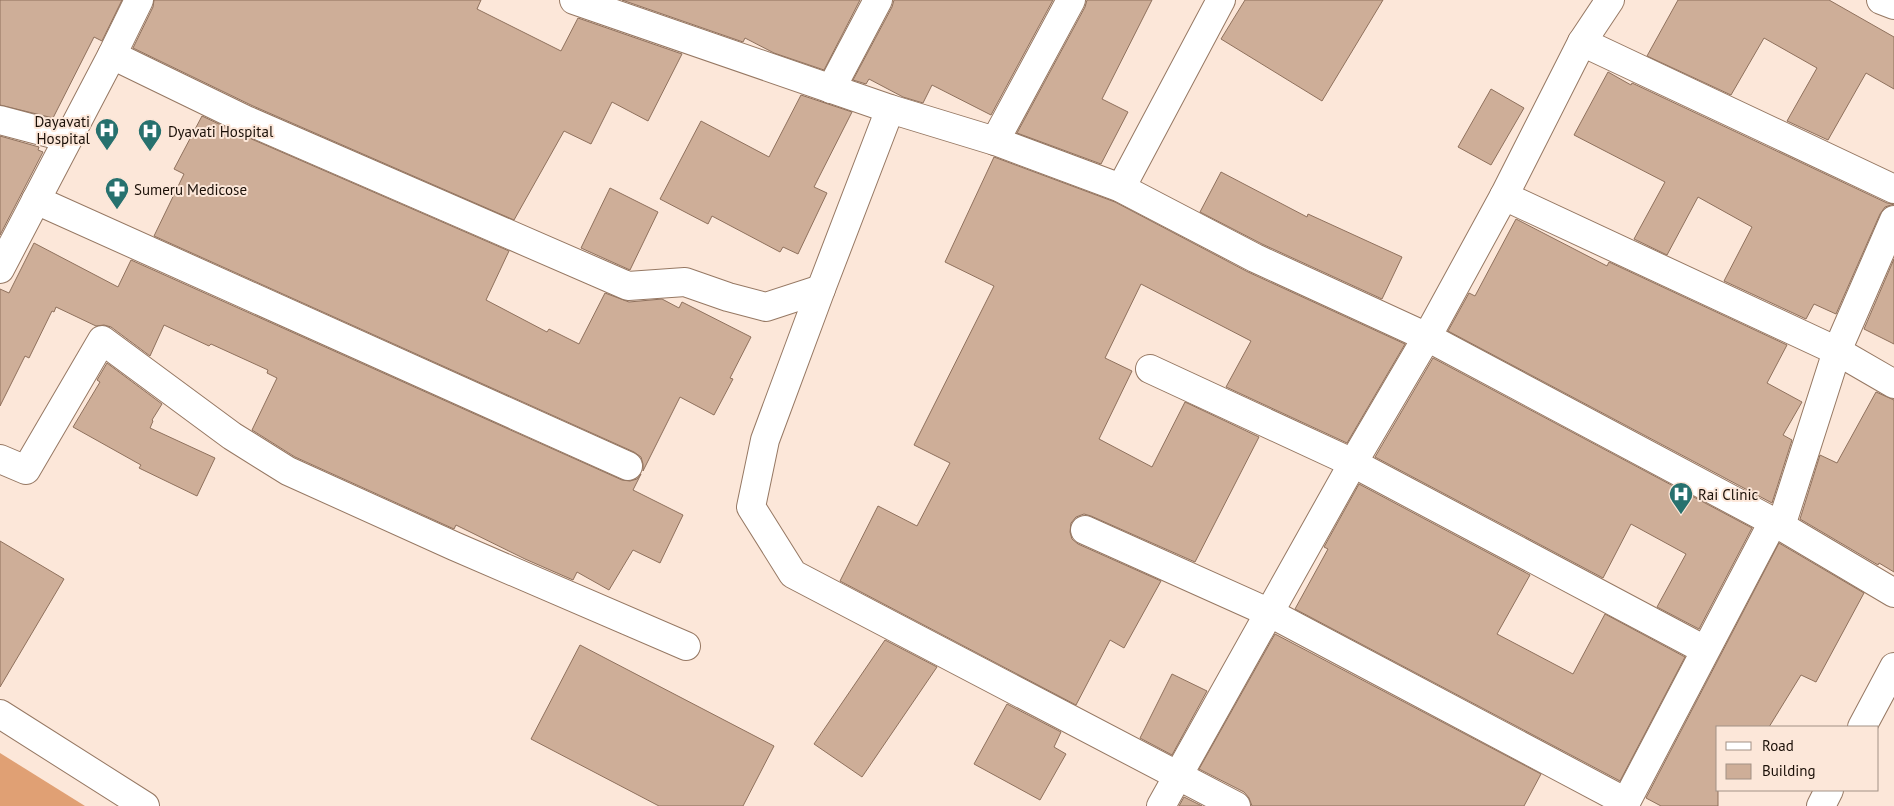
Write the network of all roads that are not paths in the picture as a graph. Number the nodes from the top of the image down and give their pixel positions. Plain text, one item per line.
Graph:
1 (139, 0) edge
2 (574, 0) edge
3 (878, 0) edge
4 (1071, 0) edge
5 (1221, 0) edge
6 (1610, 0) edge
7 (1881, 0) edge
8 (1894, 6) edge
9 (1582, 42) junction
10 (112, 55) junction
11 (831, 89) junction
12 (890, 109) junction
13 (0, 120) edge
14 (68, 138) junction
15 (996, 141) junction
16 (1121, 188) junction
17 (1894, 189) edge
18 (1504, 196) junction
19 (36, 200) junction
20 (1894, 220) edge
21 (0, 269) edge
22 (821, 288) junction
23 (1427, 337) junction
24 (1836, 351) junction
25 (1150, 369) dead end
26 (1894, 384) edge
27 (0, 459) edge
28 (1353, 463) junction
29 (628, 466) dead end
30 (1777, 524) junction
31 (1085, 530) dead end
32 (1894, 593) edge
33 (1270, 613) junction
34 (686, 646) dead end
35 (1705, 650) junction
36 (1894, 666) edge
37 (0, 714) edge
38 (1863, 726) edge
39 (1180, 776) junction
40 (1828, 791) edge
41 (1625, 804) edge
42 (145, 806) edge
43 (1161, 806) edge
44 (1236, 806) edge
45 (1820, 806) edge

1 - 10 street
2 - 11 street
3 - 11 street
4 - 15 street
5 - 16 street
6 - 9 street
7 - 8 street
9 - 17 street
9 - 18 street
10 - 14 street
10 - 22 street
11 - 12 street
12 - 15 street
12 - 22 street
13 - 14 street
14 - 19 street
15 - 16 street
16 - 23 street
18 - 23 street
18 - 24 street
19 - 21 street
19 - 29 street
20 - 24 street
22 - 39 street
23 - 28 street
23 - 30 street
24 - 26 street
24 - 30 street
25 - 28 street
27 - 34 street
28 - 33 street
28 - 35 street
30 - 32 street
30 - 35 street
31 - 33 street
33 - 39 street
33 - 41 street
35 - 41 street
36 - 38 street
37 - 42 street
39 - 43 street
39 - 44 street
40 - 45 street

